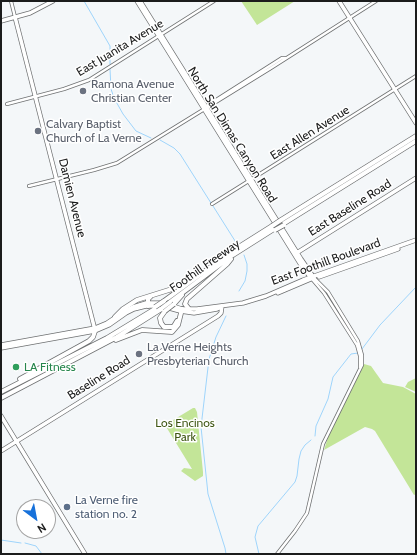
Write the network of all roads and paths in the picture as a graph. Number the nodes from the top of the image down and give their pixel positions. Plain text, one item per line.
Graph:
1 (11, 1) edge
2 (53, 1) edge
3 (137, 1) edge
4 (140, 1) edge
5 (214, 1) edge
6 (339, 1) edge
7 (376, 1) edge
8 (15, 17) junction
9 (350, 17) junction
10 (1, 21) edge
11 (160, 36) junction
12 (416, 76) edge
13 (394, 89) junction
14 (36, 96) junction
15 (7, 104) dead end
16 (204, 108) junction
17 (416, 124) edge
18 (416, 139) edge
19 (416, 178) edge
20 (57, 180) junction
21 (250, 181) junction
22 (28, 186) dead end
23 (212, 204) dead end
24 (282, 223) junction
25 (274, 228) junction
26 (256, 239) junction
27 (416, 241) edge
28 (246, 246) junction
29 (296, 253) junction
30 (231, 259) junction
31 (212, 266) junction
32 (312, 278) junction
33 (153, 295) junction
34 (169, 302) junction
35 (148, 304) junction
36 (222, 306) junction
37 (160, 308) junction
38 (189, 309) junction
39 (212, 309) junction
40 (181, 310) junction
41 (218, 316) junction
42 (115, 317) junction
43 (95, 330) junction
44 (1, 346) edge
45 (101, 346) junction
46 (9, 385) junction
47 (1, 391) edge
48 (1, 397) edge
49 (1, 416) edge
50 (16, 442) junction
51 (1, 451) edge
52 (85, 554) edge
53 (276, 554) edge

1 - 8 street, Damien Avenue
2 - 8 main road
3 - 11 main road, North San Dimas Canyon Road
4 - 11 main road, North San Dimas Canyon Road
5 - 11 street, East Juanita Avenue
6 - 9 main road
7 - 9 street
8 - 10 main road
8 - 14 main road, Damien Avenue
9 - 13 main road
9 - 16 street
11 - 14 street, East Juanita Avenue
11 - 16 main road, North San Dimas Canyon Road
12 - 13 street, East Allen Avenue
13 - 17 main road
13 - 21 street, East Allen Avenue
14 - 15 street, East Juanita Avenue
14 - 20 main road, Damien Avenue
16 - 20 street
16 - 21 main road, North San Dimas Canyon Road
18 - 24 highway, Foothill Freeway
18 - 24 highway, Foothill Freeway
19 - 29 main road, East Baseline Road
20 - 22 street
20 - 43 main road, Damien Avenue
21 - 23 street, East Allen Avenue
21 - 29 main road, North San Dimas Canyon Road
24 - 25 highway, Foothill Freeway, bridge
25 - 26 highway, Foothill Freeway
25 - 26 highway, Foothill Freeway
26 - 28 highway, Foothill Freeway
26 - 28 highway, Foothill Freeway
27 - 32 main road, East Foothill Boulevard
28 - 30 highway, Foothill Freeway
28 - 31 highway, Foothill Freeway
28 - 34 highway
29 - 32 main road, North San Dimas Canyon Road
30 - 34 highway, Foothill Freeway
30 - 38 highway
31 - 33 highway
31 - 34 highway, Foothill Freeway
32 - 36 main road, East Foothill Boulevard
32 - 53 street
33 - 35 highway
33 - 42 highway
34 - 37 highway, Foothill Freeway, bridge
34 - 37 highway, Foothill Freeway, bridge
35 - 40 main road
35 - 42 main road
35 - 43 main road
36 - 38 main road
36 - 39 main road
36 - 41 main road
37 - 40 highway
37 - 45 highway, Foothill Freeway
37 - 46 highway, Foothill Freeway
37 - 47 highway
37 - 48 highway
38 - 40 main road
39 - 40 main road
39 - 41 main road
40 - 45 highway
41 - 50 main road, Baseline Road
42 - 43 main road
43 - 44 main road
43 - 46 highway
45 - 48 highway, Foothill Freeway
46 - 47 highway, Foothill Freeway
49 - 50 main road
50 - 51 main road, Baseline Road
50 - 52 main road

